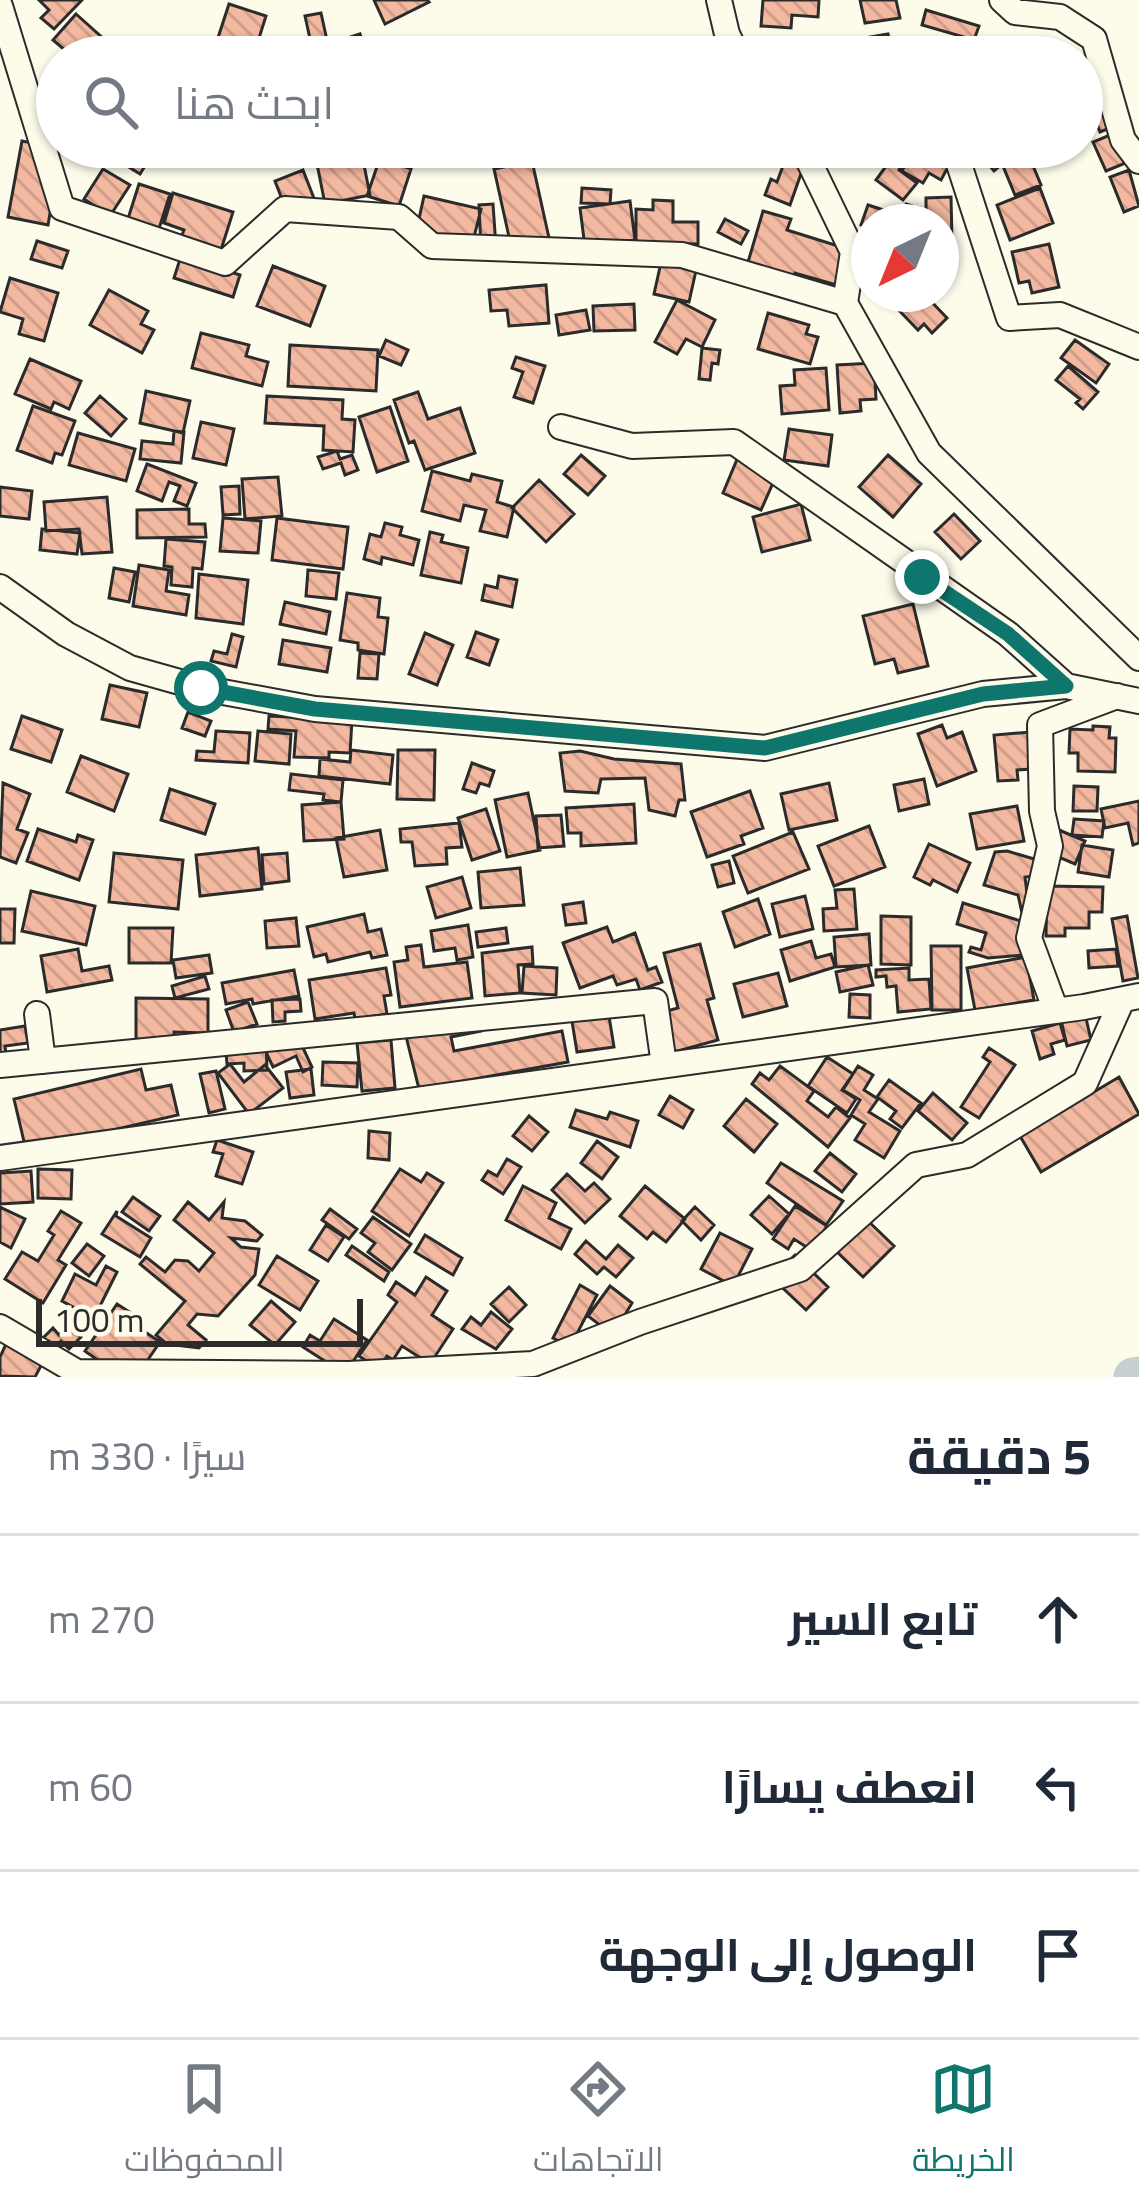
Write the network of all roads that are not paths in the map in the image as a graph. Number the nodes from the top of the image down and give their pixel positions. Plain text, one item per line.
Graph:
1 (719, 0) edge
2 (1002, 0) edge
3 (0, 6) edge
4 (728, 36) edge
5 (1089, 36) edge
6 (1103, 70) edge
7 (36, 123) edge
8 (1139, 161) edge
9 (50, 168) edge
10 (812, 168) edge
11 (960, 168) edge
12 (845, 303) junction
13 (1139, 346) edge
14 (561, 427) dead end
15 (0, 587) edge
16 (1139, 658) edge
17 (1066, 686) junction
18 (1129, 698) edge
19 (1130, 998) edge
20 (1056, 1011) junction
21 (37, 1014) dead end
22 (43, 1061) junction
23 (0, 1065) edge
24 (664, 1065) junction
25 (0, 1158) edge
26 (0, 1327) edge

1 - 4 street
2 - 5 street
3 - 7 street
6 - 8 street
9 - 12 street
10 - 12 street
11 - 13 street
12 - 16 street
14 - 17 street
15 - 17 street
17 - 18 street
18 - 20 street
19 - 20 street
19 - 26 street
20 - 24 street
21 - 22 street
22 - 23 street
22 - 24 street
24 - 25 street

